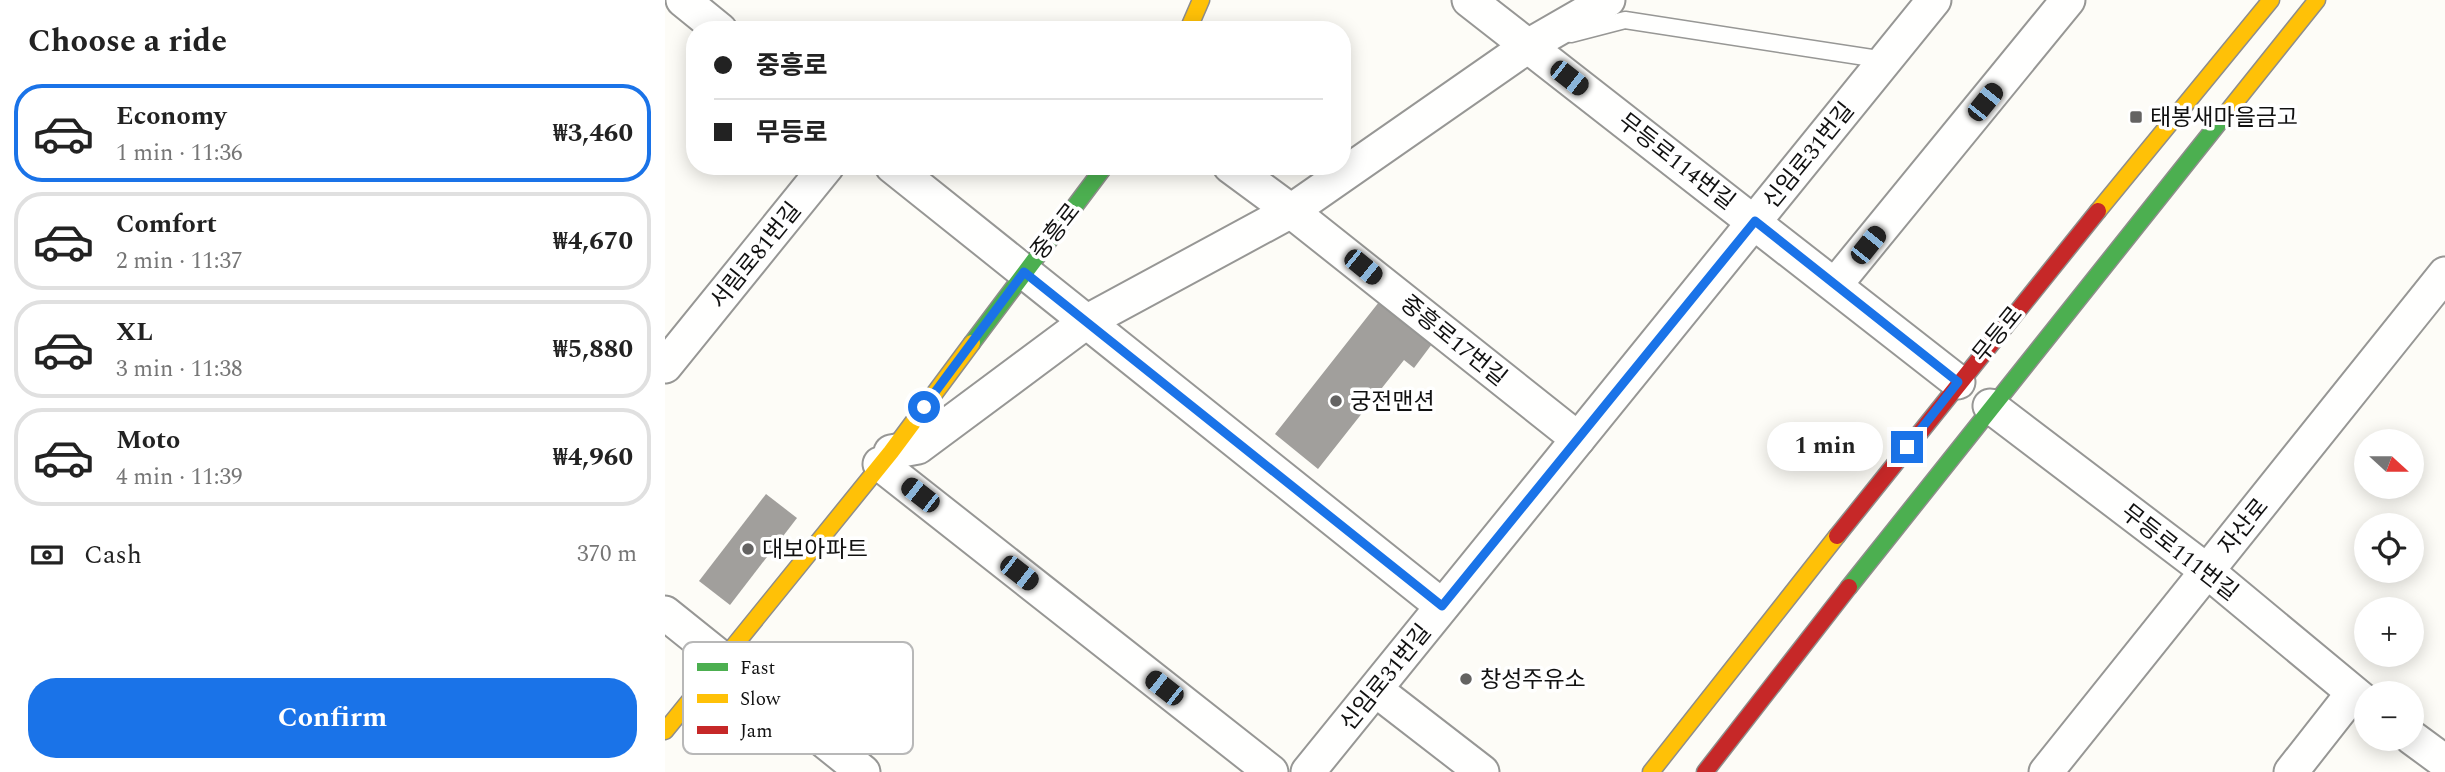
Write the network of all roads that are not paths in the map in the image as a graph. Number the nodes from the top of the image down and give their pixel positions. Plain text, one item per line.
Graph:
1 (683, 0) edge
2 (1201, 0) edge
3 (1469, 0) edge
4 (1608, 0) edge
5 (1934, 0) edge
6 (2068, 0) edge
7 (2317, 0) edge
8 (2263, 3) edge
9 (709, 21) edge
10 (1192, 21) edge
11 (1528, 46) junction
12 (1885, 60) junction
13 (1351, 169) edge
14 (820, 175) edge
15 (903, 175) edge
16 (1098, 175) edge
17 (1242, 175) edge
18 (1343, 175) edge
19 (1291, 211) junction
20 (1755, 221) junction
21 (1024, 272) junction
22 (2443, 280) edge
23 (1835, 285) junction
24 (1086, 321) junction
25 (674, 355) edge
26 (1958, 382) junction
27 (1990, 406) junction
28 (1578, 439) junction
29 (885, 458) junction
30 (2207, 571) junction
31 (1442, 606) junction
32 (665, 613) edge
33 (702, 642) edge
34 (737, 642) edge
35 (1376, 690) junction
36 (2354, 694) edge
37 (2354, 703) edge
38 (683, 709) edge
39 (665, 731) edge
40 (2424, 747) edge
41 (841, 754) edge
42 (2445, 762) edge
43 (863, 772) edge
44 (1271, 772) edge
45 (1308, 772) edge
46 (1482, 772) edge
47 (1651, 772) edge
48 (1705, 772) edge
49 (2046, 772) edge
50 (2291, 772) edge

1 - 9 street
2 - 10 street
3 - 11 street, 무등로114번길
4 - 11 street
5 - 12 street, 신임로31번길
6 - 23 street
7 - 27 street, 무등로
8 - 26 street, 무등로
11 - 12 lane
11 - 13 street
11 - 20 street, 무등로114번길
12 - 20 street, 신임로31번길
14 - 25 street, 서림로81번길
15 - 21 street
16 - 21 street, 중흥로
17 - 19 street, 중흥로17번길
18 - 19 street
19 - 24 street
19 - 28 street, 중흥로17번길
20 - 23 street, 무등로114번길
20 - 28 street, 신임로31번길
21 - 24 street
21 - 29 street, 중흥로
22 - 30 street, 자산로
23 - 26 street, 무등로114번길
24 - 29 street
24 - 31 street
26 - 47 street, 무등로
27 - 30 street, 무등로111번길
27 - 48 street, 무등로
28 - 31 street, 신임로31번길
29 - 34 street, 중흥로
29 - 44 street
30 - 36 street, 무등로111번길
30 - 49 street, 자산로
31 - 35 street, 신임로31번길
32 - 33 street
35 - 45 street, 신임로31번길
35 - 46 street
37 - 50 street
38 - 39 street, 중흥로
40 - 42 street
41 - 43 street

